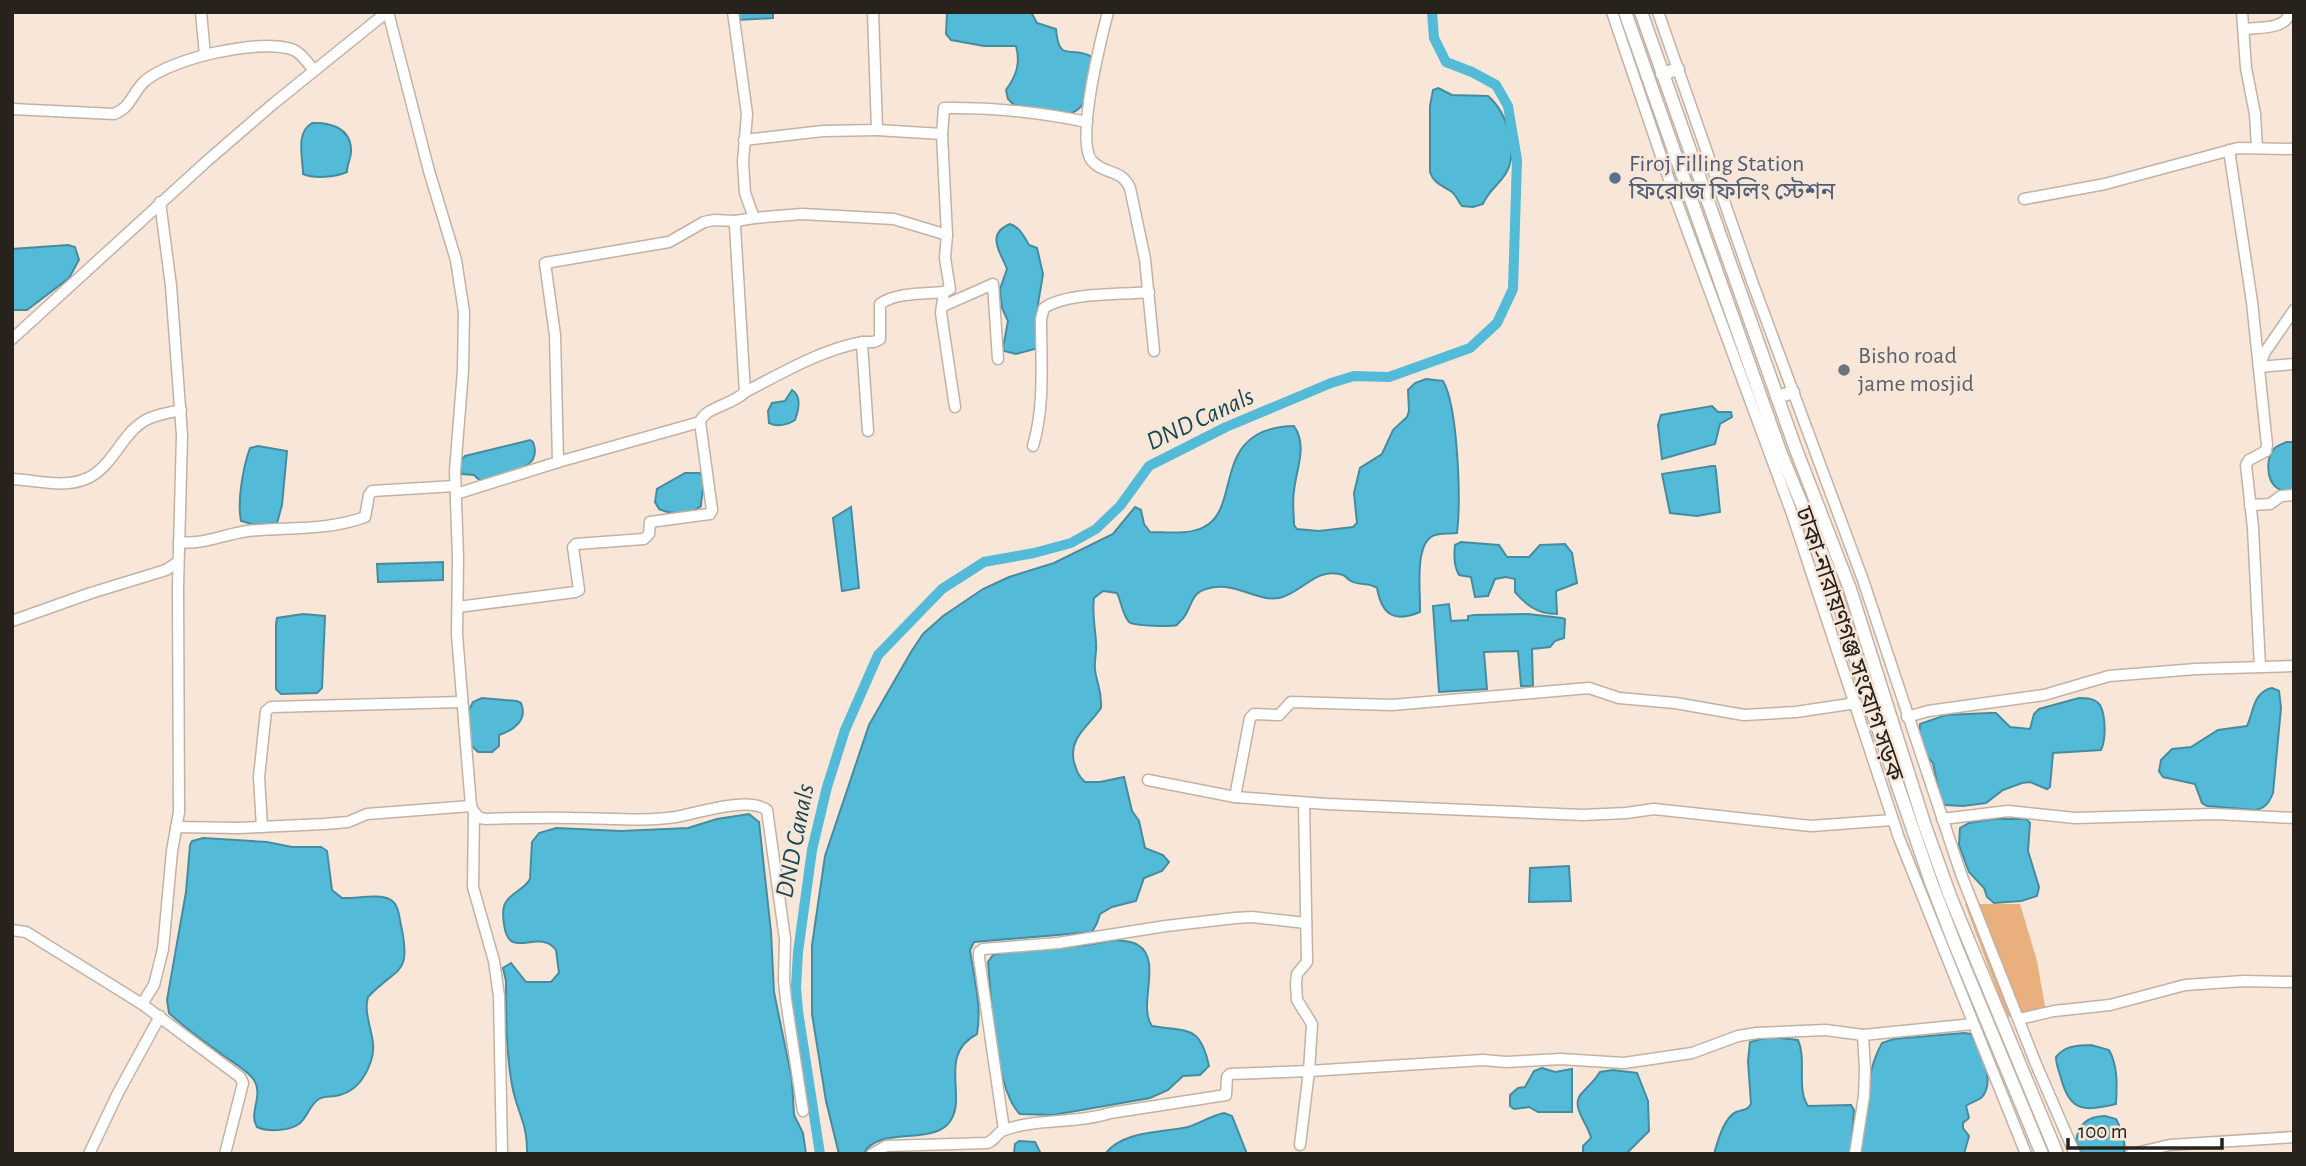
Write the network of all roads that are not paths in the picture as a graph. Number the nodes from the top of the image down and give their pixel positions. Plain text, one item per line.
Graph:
1 (201, 12) edge
2 (388, 12) edge
3 (733, 12) edge
4 (873, 12) edge
5 (1108, 12) edge
6 (1612, 12) edge
7 (1625, 12) edge
8 (1641, 12) edge
9 (1658, 12) edge
10 (2242, 12) edge
11 (2290, 12) edge
12 (2244, 29) junction
13 (205, 55) junction
14 (1678, 69) junction
15 (314, 71) junction
16 (1662, 74) junction
17 (1645, 89) junction
18 (12, 109) edge
19 (1087, 122) junction
20 (877, 130) junction
21 (943, 134) junction
22 (744, 140) junction
23 (2257, 148) junction
24 (2294, 149) edge
25 (2229, 150) junction
26 (2024, 199) dead end
27 (160, 202) junction
28 (754, 218) junction
29 (736, 221) junction
30 (947, 235) junction
31 (1753, 284) junction
32 (1739, 288) junction
33 (944, 292) junction
34 (1149, 292) junction
35 (943, 306) junction
36 (2294, 310) edge
37 (12, 340) edge
38 (863, 342) junction
39 (1154, 351) dead end
40 (998, 359) dead end
41 (2294, 364) edge
42 (2259, 367) junction
43 (1793, 391) junction
44 (745, 392) junction
45 (1777, 397) junction
46 (955, 407) dead end
47 (181, 410) junction
48 (700, 422) junction
49 (867, 431) dead end
50 (1033, 446) dead end
51 (558, 461) junction
52 (12, 480) edge
53 (456, 490) junction
54 (2294, 495) edge
55 (2250, 505) junction
56 (1797, 509) junction
57 (179, 542) junction
58 (178, 562) junction
59 (458, 607) junction
60 (12, 621) edge
61 (2294, 666) edge
62 (2260, 667) junction
63 (461, 702) junction
64 (1856, 703) junction
65 (1907, 717) junction
66 (1148, 780) dead end
67 (1236, 797) junction
68 (1304, 803) junction
69 (472, 809) junction
70 (2294, 818) edge
71 (1942, 819) junction
72 (1892, 820) junction
73 (176, 827) junction
74 (262, 827) junction
75 (1306, 923) junction
76 (12, 930) edge
77 (2294, 982) edge
78 (142, 1004) junction
79 (160, 1016) junction
80 (2019, 1019) junction
81 (1972, 1024) junction
82 (1863, 1035) junction
83 (1309, 1071) junction
84 (803, 1111) dead end
85 (1004, 1130) junction
86 (2281, 1138) junction
87 (2294, 1138) edge
88 (1300, 1145) dead end
89 (2294, 1145) edge
90 (89, 1154) edge
91 (225, 1154) edge
92 (502, 1154) edge
93 (872, 1154) edge
94 (1855, 1154) edge
95 (2026, 1154) edge
96 (2042, 1154) edge
97 (2057, 1154) edge
98 (2075, 1154) edge
99 (2131, 1154) edge

1 - 13 street
2 - 15 street
2 - 53 street
3 - 22 street
4 - 20 street
5 - 19 street
6 - 17 street
7 - 17 main road, ঢাকা-নারায়ণগঞ্জ সংযোগ সড়ক
8 - 16 main road, ঢাকা-নারায়ণগঞ্জ সংযোগ সড়ক
9 - 14 street
10 - 12 street
11 - 12 street
12 - 23 street
13 - 15 street
13 - 18 street
14 - 16 main road
14 - 31 street
15 - 27 street
16 - 32 main road, ঢাকা-নারায়ণগঞ্জ সংযোগ সড়ক
17 - 56 main road, ঢাকা-নারায়ণগঞ্জ সংযোগ সড়ক
19 - 21 street
19 - 34 street
20 - 21 street
20 - 22 street
21 - 30 street
22 - 28 street
23 - 24 street
23 - 25 street
25 - 26 street
25 - 42 street
27 - 37 street
27 - 47 street
28 - 29 street
28 - 30 street
29 - 44 street
29 - 51 street
30 - 33 street
31 - 32 main road
31 - 43 street
32 - 45 main road, ঢাকা-নারায়ণগঞ্জ সংযোগ সড়ক
33 - 35 street
33 - 38 street
34 - 39 street
34 - 50 street
35 - 40 street
35 - 46 street
36 - 42 street
38 - 44 street
38 - 49 street
41 - 42 street
42 - 55 street
43 - 45 main road
43 - 65 street
44 - 48 street
45 - 97 main road, ঢাকা-নারায়ণগঞ্জ সংযোগ সড়ক
47 - 52 street
47 - 57 street
48 - 51 street
48 - 59 street
51 - 53 street
53 - 57 street
53 - 59 street
54 - 55 street
55 - 62 street
56 - 64 street
56 - 96 main road, ঢাকা-নারায়ণগঞ্জ সংযোগ সড়ক
57 - 58 street
58 - 60 street
58 - 73 street
59 - 63 street
61 - 62 street
62 - 65 street
63 - 69 street
63 - 74 street
64 - 67 street
64 - 72 street
65 - 71 street
66 - 67 street
67 - 68 street
68 - 72 street
68 - 75 street
69 - 74 street
69 - 84 street
69 - 92 street
70 - 71 street
71 - 80 street
72 - 81 street
73 - 74 street
73 - 78 street
75 - 83 street
75 - 85 street
76 - 78 street
77 - 80 street
78 - 79 street
79 - 90 street
79 - 91 street
80 - 98 street
81 - 82 street
81 - 95 street
82 - 83 street
82 - 94 street
83 - 85 street
83 - 88 street
85 - 93 street
86 - 87 street
86 - 89 street
86 - 99 street

